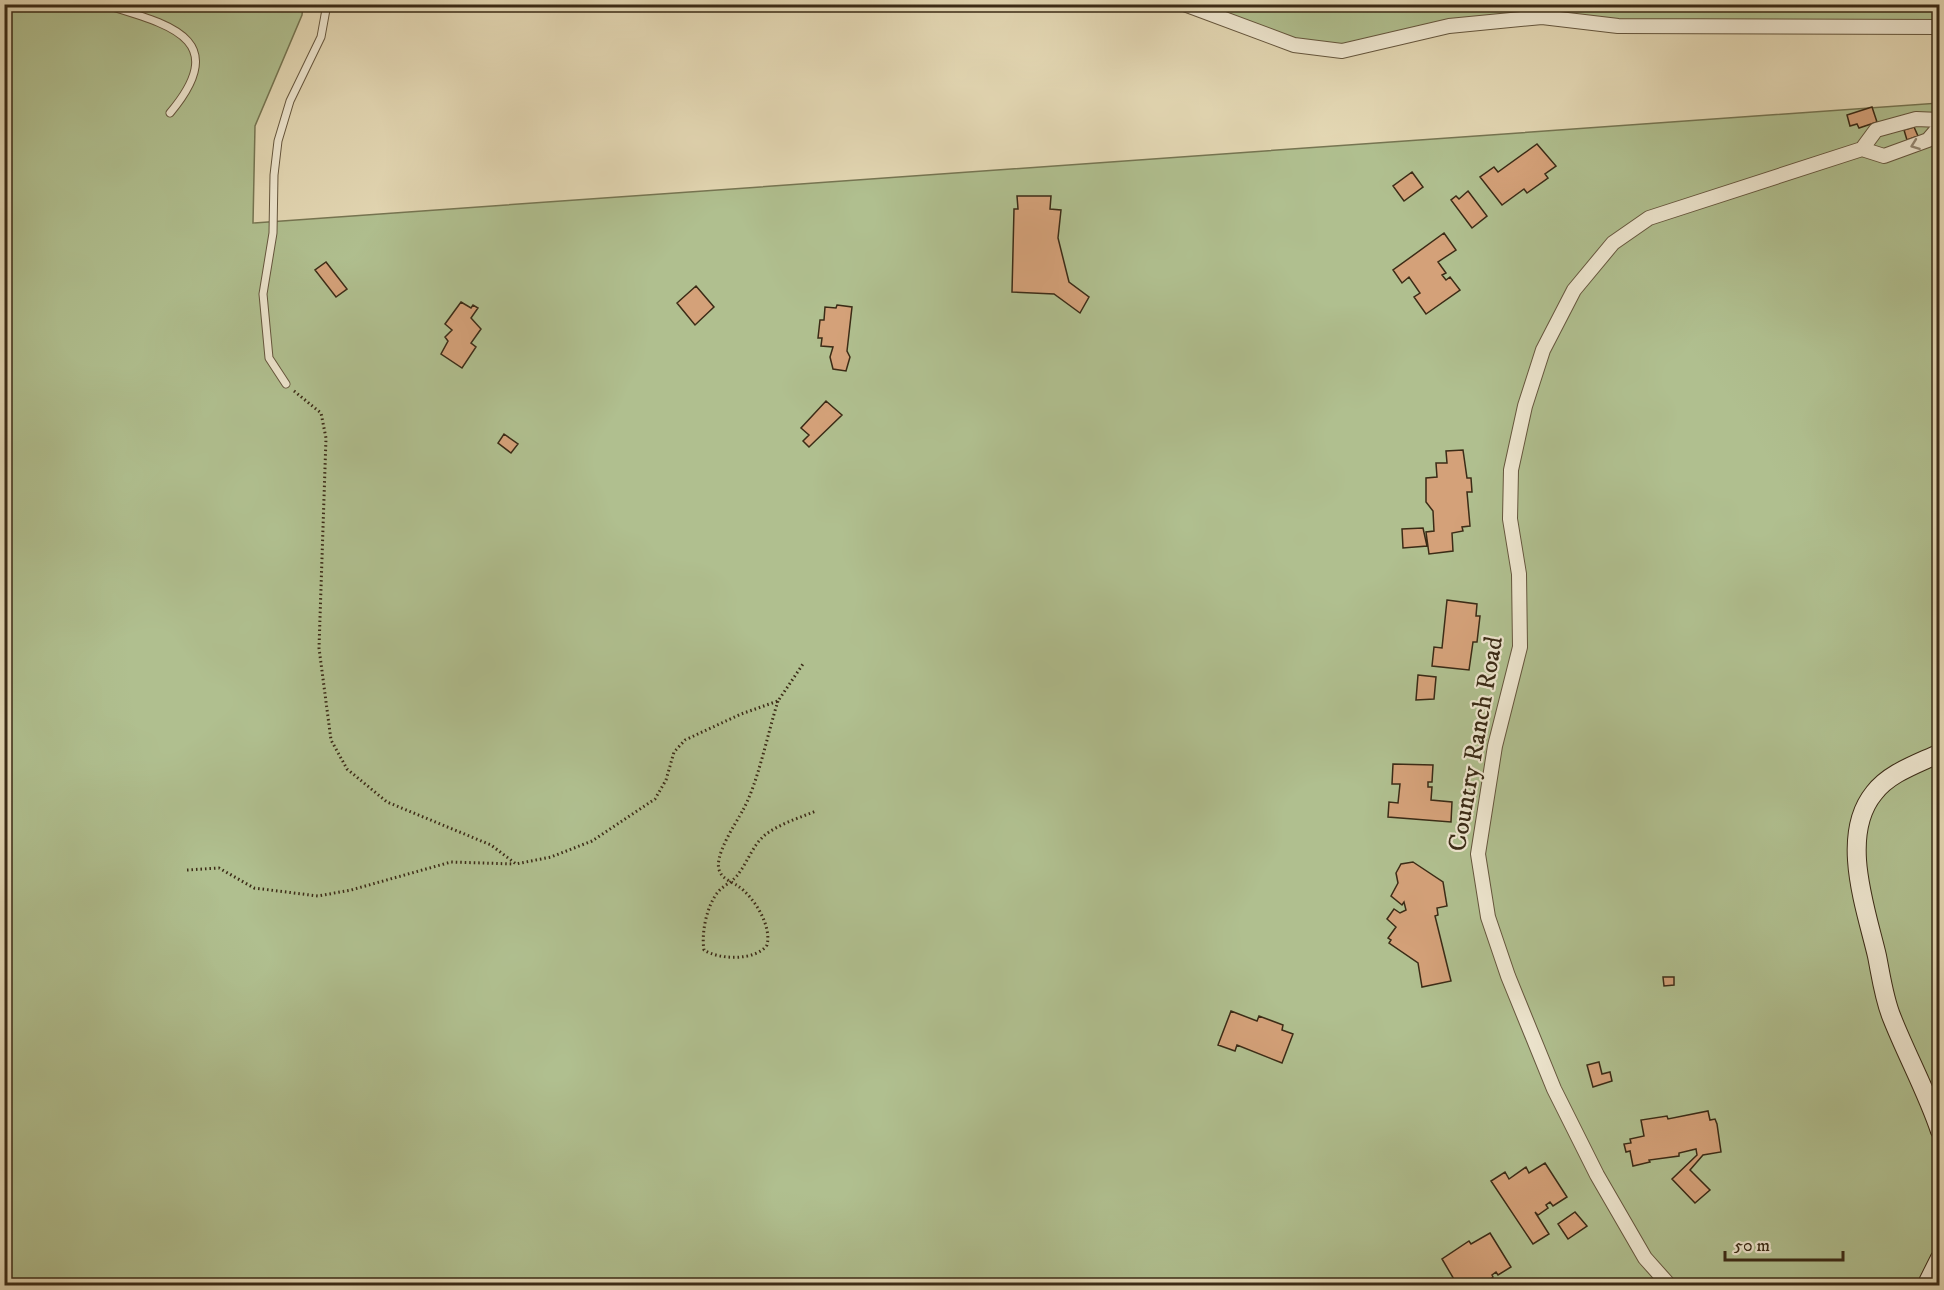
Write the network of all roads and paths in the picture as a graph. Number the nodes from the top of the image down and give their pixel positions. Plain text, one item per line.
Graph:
1 (103, 4) edge
2 (327, 4) edge
3 (1184, 4) edge
4 (1940, 27) edge
5 (170, 113) dead end
6 (1940, 120) edge
7 (1940, 126) edge
8 (1862, 149) junction
9 (286, 384) joint
10 (803, 664) dead end
11 (778, 701) junction
12 (1940, 753) edge
13 (816, 811) dead end
14 (516, 864) junction
15 (187, 870) dead end
16 (729, 881) junction
17 (1940, 1131) edge
18 (1940, 1258) edge
19 (1670, 1286) edge
20 (1926, 1286) edge

1 - 5 lane
2 - 9 lane
3 - 4 street
6 - 8 street, Country Ranch Road
7 -> 8 street, Country Ranch Road
8 - 19 street, Country Ranch Road
9 - 14 path
10 - 11 path
11 - 14 path
11 - 16 path
12 - 17 main road
13 - 16 path
14 - 15 path
16 - 16 path
18 - 20 main road

